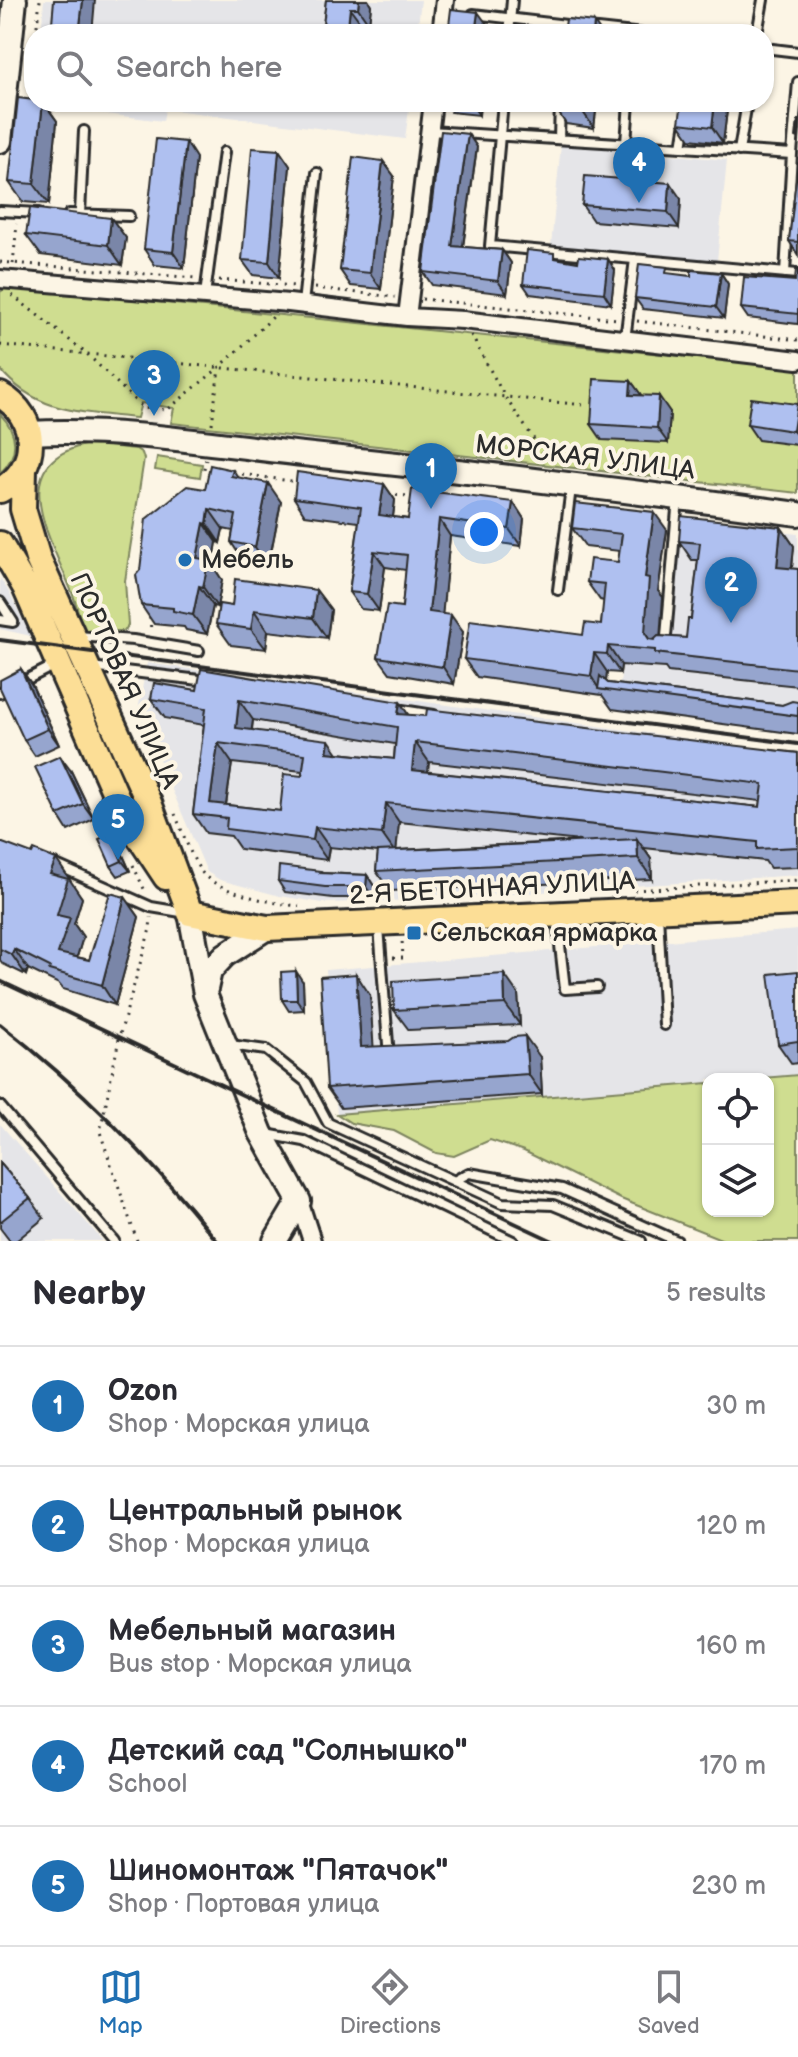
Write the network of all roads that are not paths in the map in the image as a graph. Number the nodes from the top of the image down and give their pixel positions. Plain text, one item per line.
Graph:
1 (15, 0) edge
2 (512, 0) edge
3 (763, 0) edge
4 (464, 13) edge
5 (511, 18) junction
6 (510, 24) edge
7 (539, 24) edge
8 (759, 24) edge
9 (774, 49) edge
10 (798, 52) edge
11 (798, 82) edge
12 (432, 112) edge
13 (502, 112) edge
14 (560, 112) edge
15 (628, 112) edge
16 (687, 112) edge
17 (745, 112) edge
18 (84, 131) dead end
19 (429, 131) junction
20 (500, 136) junction
21 (559, 139) junction
22 (0, 141) edge
23 (626, 143) junction
24 (682, 147) junction
25 (739, 151) junction
26 (224, 152) dead end
27 (792, 154) junction
28 (317, 173) dead end
29 (0, 211) edge
30 (49, 213) edge
31 (65, 214) edge
32 (80, 214) junction
33 (129, 216) dead end
34 (635, 259) junction
35 (785, 273) junction
36 (798, 274) edge
37 (6, 279) edge
38 (205, 295) junction
39 (295, 298) junction
40 (407, 317) junction
41 (625, 340) junction
42 (798, 360) edge
43 (0, 395) edge
44 (30, 433) junction
45 (24, 469) junction
46 (572, 482) junction
47 (0, 490) edge
48 (678, 497) junction
49 (798, 514) edge
50 (0, 544) edge
51 (558, 590) dead end
52 (1, 602) edge
53 (0, 620) edge
54 (133, 629) dead end
55 (72, 636) junction
56 (133, 640) junction
57 (199, 651) dead end
58 (665, 652) edge
59 (59, 663) junction
60 (86, 667) junction
61 (223, 683) edge
62 (0, 693) edge
63 (380, 707) edge
64 (443, 716) edge
65 (149, 803) junction
66 (124, 814) junction
67 (38, 857) edge
68 (798, 903) edge
69 (657, 909) junction
70 (190, 913) junction
71 (556, 914) junction
72 (378, 922) junction
73 (267, 928) junction
74 (597, 987) dead end
75 (205, 994) junction
76 (398, 994) edge
77 (384, 996) junction
78 (664, 1025) dead end
79 (225, 1045) junction
80 (404, 1059) edge
81 (0, 1106) edge
82 (261, 1133) junction
83 (454, 1181) junction
84 (299, 1201) junction
85 (114, 1241) edge
86 (275, 1241) edge
87 (312, 1241) edge
88 (513, 1241) edge
89 (641, 1241) edge
90 (677, 1241) edge

1 - 22 street
2 - 5 lane
3 - 8 lane
4 - 5 lane
5 - 6 lane
5 - 7 lane
9 - 10 lane
11 - 27 lane
12 - 19 street
13 - 20 lane
14 - 21 lane
15 - 23 lane
16 - 24 lane
17 - 25 lane
18 - 32 lane
19 - 20 lane
19 - 40 street
20 - 21 lane
20 - 34 lane
21 - 23 lane
23 - 24 lane
24 - 25 lane
25 - 27 lane
26 - 38 lane
27 - 35 lane
28 - 39 lane
29 - 30 lane
31 - 32 lane
32 - 33 lane
34 - 35 lane
34 - 41 lane
35 - 36 lane
37 - 38 street
38 - 39 street
39 - 40 street
40 - 41 street
41 - 42 street
43 - 44 main road
44 - 45 main road, ПОРТОВАЯ УЛИЦА
44 - 46 street, МОРСКАЯ УЛИЦА
45 - 47 main road
45 - 55 main road, ПОРТОВАЯ УЛИЦА
46 - 48 street, МОРСКАЯ УЛИЦА
46 - 51 lane
48 - 49 street, МОРСКАЯ УЛИЦА
48 - 58 lane
50 - 59 main road, ПОРТОВАЯ УЛИЦА
52 - 53 lane
54 - 56 lane
55 - 56 lane
55 - 60 main road, ПОРТОВАЯ УЛИЦА
56 - 57 lane
59 - 62 lane
59 - 66 main road, ПОРТОВАЯ УЛИЦА
60 - 61 lane
60 - 65 main road, ПОРТОВАЯ УЛИЦА
63 - 64 lane
65 - 66 main road
65 - 70 main road, ПОРТОВАЯ УЛИЦА
66 - 70 main road, ПОРТОВАЯ УЛИЦА
67 - 70 lane
68 - 69 main road, 2-Я БЕТОННАЯ УЛИЦА
69 - 71 main road, 2-Я БЕТОННАЯ УЛИЦА
69 - 78 lane
70 - 73 main road, 2-Я БЕТОННАЯ УЛИЦА
70 - 75 street, ПОРТОВАЯ УЛИЦА
71 - 72 main road, 2-Я БЕТОННАЯ УЛИЦА
71 - 74 lane
72 - 73 main road, 2-Я БЕТОННАЯ УЛИЦА
72 - 77 lane
73 - 75 street
75 - 79 street, ПОРТОВАЯ УЛИЦА
76 - 77 lane
77 - 80 lane
79 - 82 street, ПОРТОВАЯ УЛИЦА
79 - 83 lane
81 - 85 lane
82 - 84 street, ПОРТОВАЯ УЛИЦА
82 - 88 lane
83 - 89 lane
83 - 90 lane
84 - 86 street
84 - 87 street, ПОРТОВАЯ УЛИЦА

